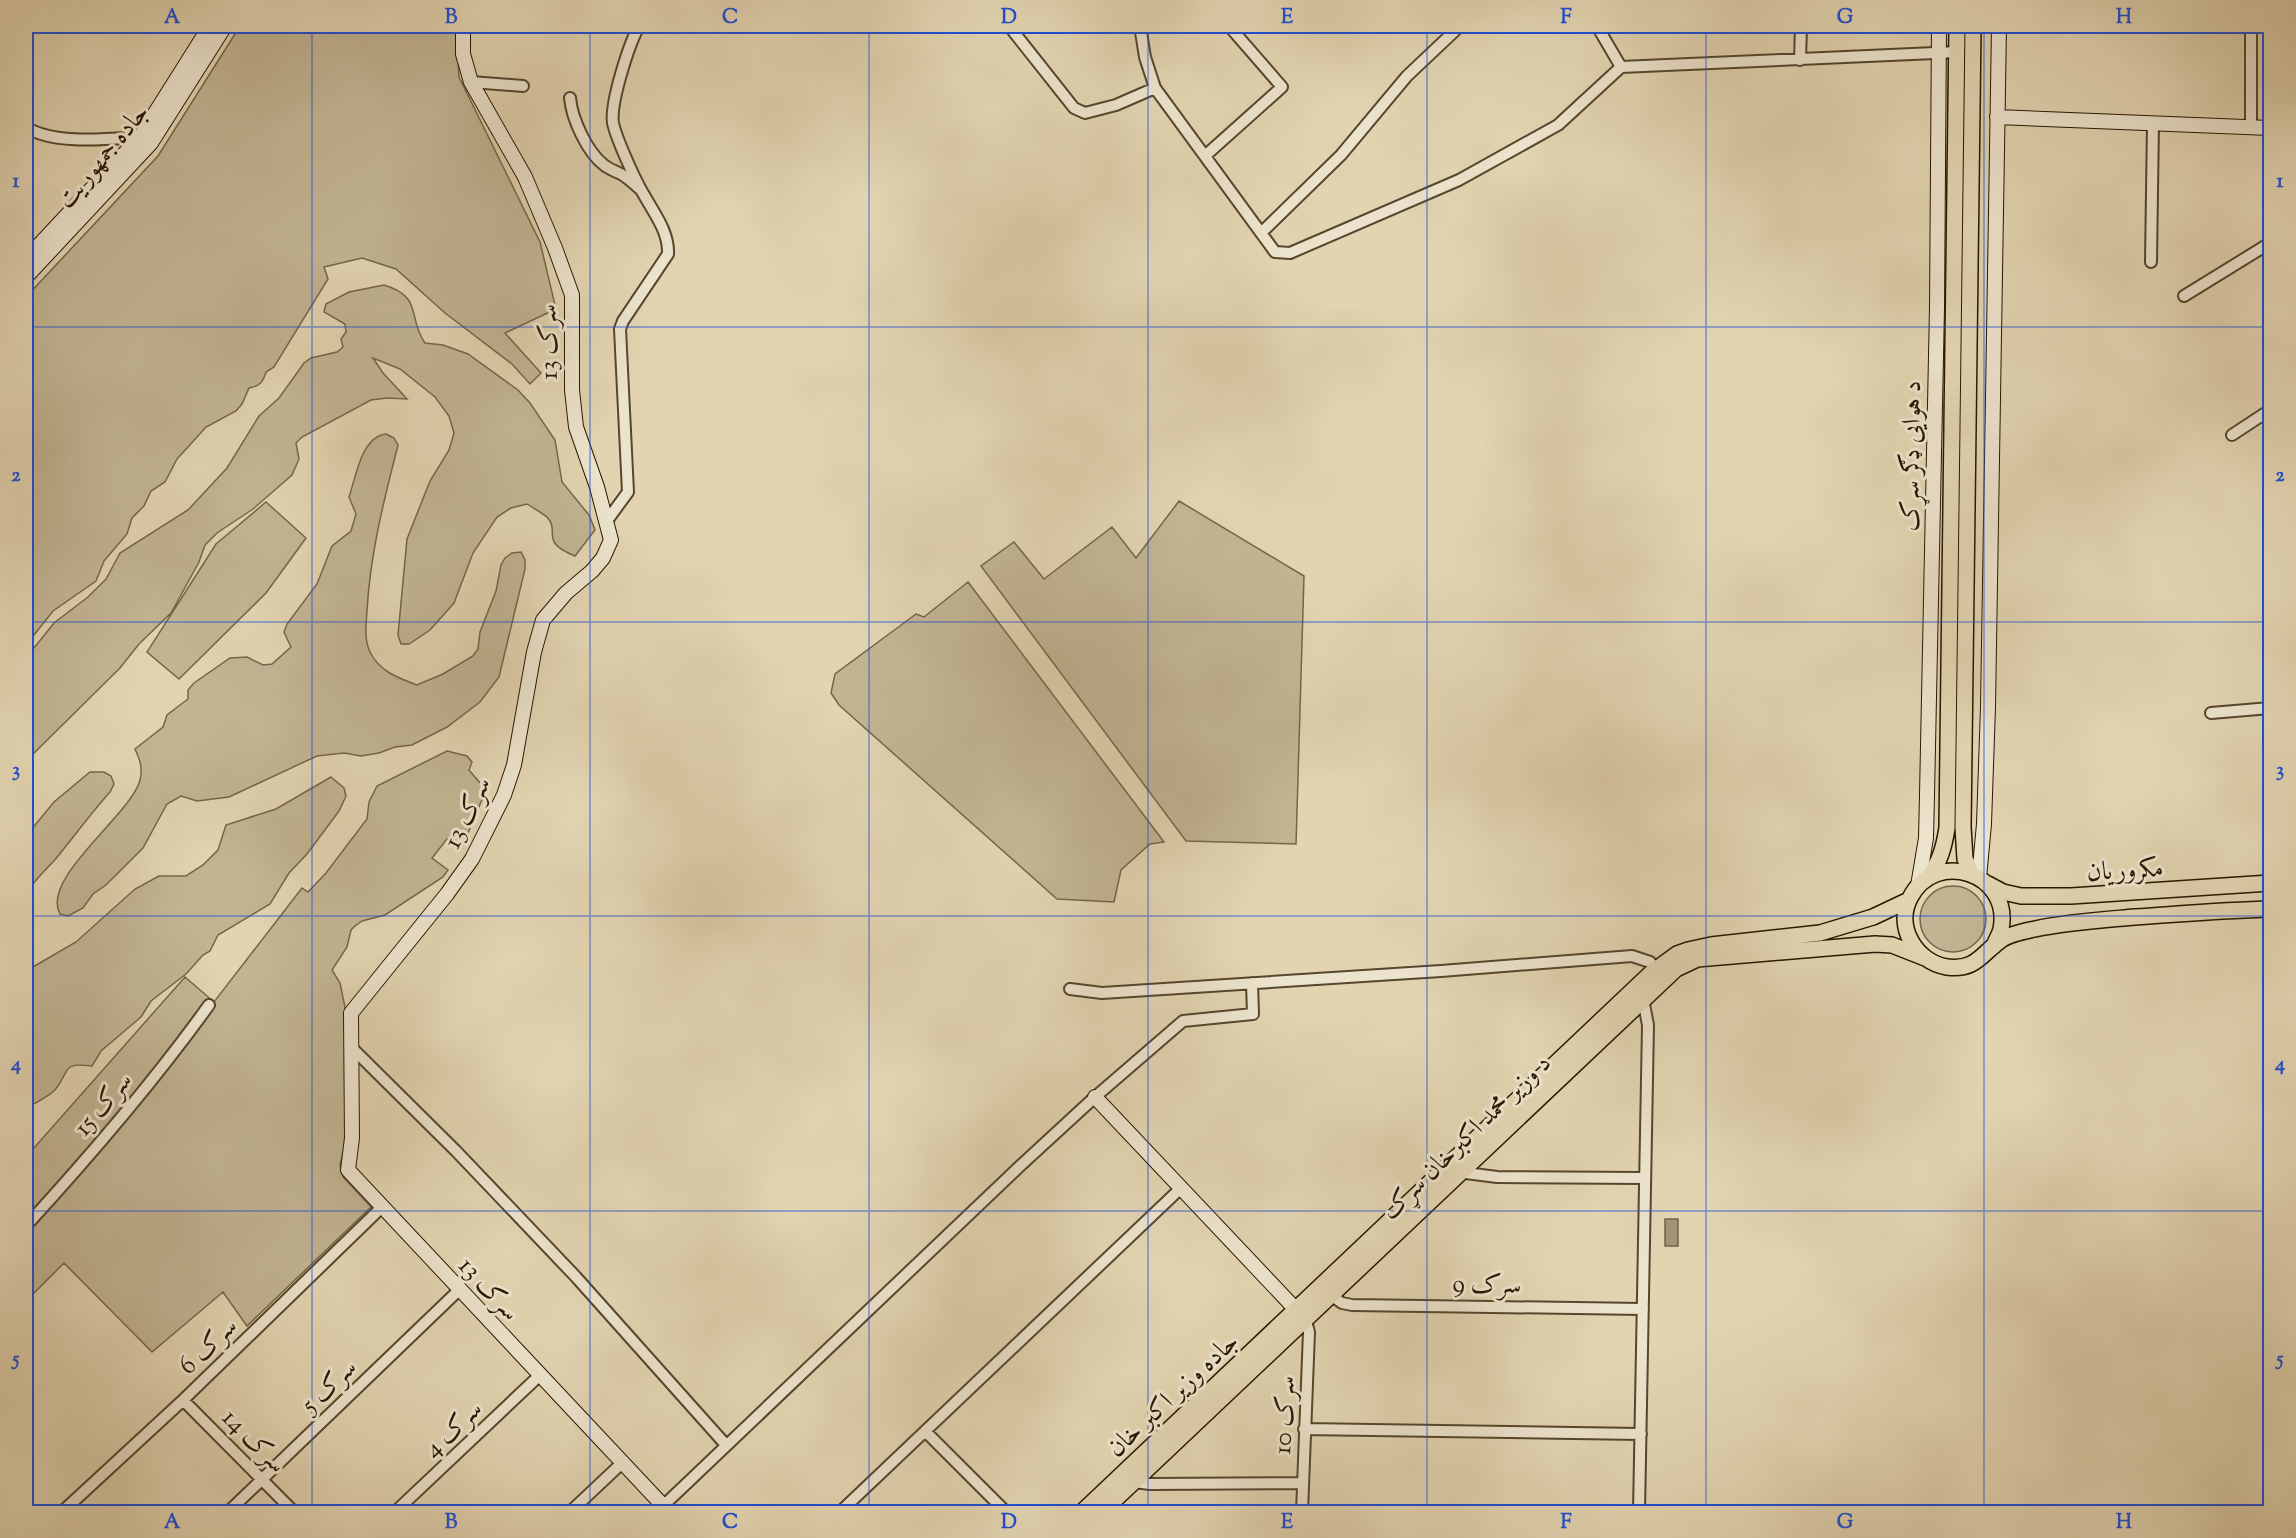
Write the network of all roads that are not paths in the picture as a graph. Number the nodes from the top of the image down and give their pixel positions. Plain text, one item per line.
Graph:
1 (210, 26) edge
2 (225, 26) edge
3 (463, 26) edge
4 (639, 26) edge
5 (1009, 26) edge
6 (1140, 26) edge
7 (1229, 26) edge
8 (1460, 26) edge
9 (1597, 26) edge
10 (1801, 26) edge
11 (1939, 26) edge
12 (1958, 26) edge
13 (1973, 26) edge
14 (1999, 26) edge
15 (2251, 26) edge
16 (1957, 52) junction
17 (1939, 53) junction
18 (1800, 60) junction
19 (1621, 67) junction
20 (471, 82) junction
21 (523, 86) dead end
22 (1155, 88) junction
23 (570, 98) dead end
24 (1997, 117) junction
25 (2153, 123) junction
26 (26, 127) edge
27 (2251, 127) junction
28 (2271, 128) edge
29 (140, 137) junction
30 (1206, 155) junction
31 (640, 189) junction
32 (1261, 234) junction
33 (2271, 243) edge
34 (26, 259) edge
35 (2151, 262) dead end
36 (26, 277) edge
37 (2184, 296) dead end
38 (2271, 410) edge
39 (2232, 435) dead end
40 (606, 522) junction
41 (2271, 708) edge
42 (2211, 713) dead end
43 (1979, 878) junction
44 (1923, 882) junction
45 (2271, 884) edge
46 (1909, 900) junction
47 (2271, 909) edge
48 (1994, 946) junction
49 (1925, 958) junction
50 (1661, 974) junction
51 (1252, 983) junction
52 (1070, 989) dead end
53 (1643, 999) junction
54 (209, 1005) dead end
55 (351, 1047) junction
56 (1095, 1097) junction
57 (1454, 1168) junction
58 (1645, 1178) junction
59 (1181, 1188) junction
60 (382, 1207) junction
61 (26, 1226) edge
62 (1320, 1285) junction
63 (459, 1290) junction
64 (1331, 1297) junction
65 (1643, 1309) junction
66 (1295, 1310) junction
67 (1306, 1321) junction
68 (540, 1375) junction
69 (183, 1400) junction
70 (1304, 1429) junction
71 (925, 1431) junction
72 (1641, 1434) junction
73 (726, 1445) junction
74 (622, 1463) junction
75 (1129, 1477) junction
76 (262, 1479) junction
77 (1302, 1484) junction
78 (666, 1509) edge
79 (999, 1510) edge
80 (62, 1512) edge
81 (228, 1512) edge
82 (294, 1512) edge
83 (395, 1512) edge
84 (570, 1512) edge
85 (840, 1512) edge
86 (1082, 1512) edge
87 (1102, 1512) edge
88 (1302, 1512) edge
89 (1639, 1512) edge

1 - 29 main road, جاده جمهوریت
2 - 36 main road, جاده جمهوریت
3 - 20 main road, سرک 13
4 - 31 street
5 - 22 street
6 - 22 street
7 - 30 street
8 - 32 street
9 - 19 street
10 - 18 street
11 - 17 main road, د هوایی ډګر سړک
12 - 16 main road
13 - 43 main road
14 - 24 main road
15 - 27 street
16 - 17 street
16 - 44 main road
17 - 18 street
17 - 44 main road, د هوایی ډګر سړک
18 - 19 street
19 - 32 street
20 - 21 street
20 - 40 main road, سرک 13
22 - 30 street
23 - 31 street
24 - 25 main road
24 - 43 main road
25 - 27 main road
25 - 35 street
26 - 29 street
27 - 28 main road
29 - 34 main road, جاده جمهوریت
30 - 32 street
31 - 40 street
33 - 37 street
38 - 39 street
40 - 55 main road, سرک 13
41 - 42 street
43 - 44 main road
43 - 45 main road, مکروریان
43 - 48 main road
44 - 46 main road
46 - 49 main road
46 - 50 main road, د وزیر محمد اکبرخان سړک
47 - 48 main road
48 - 49 main road
49 - 50 main road, د وزیر محمد اکبرخان سړک
50 - 51 street
50 - 53 main road, د وزیر محمد اکبرخان سړک
50 - 57 main road, د وزیر محمد اکبرخان سړک
51 - 52 street
51 - 56 street
53 - 57 main road, د وزیر محمد اکبرخان سړک
53 - 58 street
54 - 61 street, سرک 15
55 - 60 main road, سرک 13
55 - 73 street
56 - 59 main road
56 - 73 street
57 - 58 street
57 - 62 main road, د وزیر محمد اکبرخان سړک
57 - 64 main road, د وزیر محمد اکبرخان سړک
58 - 65 street
59 - 66 main road
59 - 71 street
60 - 63 main road, سرک 13
60 - 69 street, سرک 6
62 - 64 street
62 - 66 main road, د وزیر محمد اکبرخان سړک
63 - 68 main road, سرک 13
63 - 76 street, سرک 5
64 - 65 street, سرک 9
64 - 67 main road, د وزیر محمد اکبرخان سړک
65 - 72 street
66 - 67 main road
66 - 75 main road, جاده وزیر اکبر خان
67 - 70 street, سرک 10
67 - 75 main road, د وزیر محمد اکبرخان سړک
68 - 74 main road, سرک 13
68 - 83 street, سرک 4
69 - 76 street, سرک 14
69 - 80 street, سرک 6
70 - 72 street
70 - 77 street, سرک 10
71 - 79 street
71 - 85 street
72 - 89 street
73 - 78 street
74 - 78 main road, سرک 13
74 - 84 street
75 - 77 street
75 - 86 main road, جاده وزیر اکبر خان
75 - 87 main road, د وزیر محمد اکبرخان سړک
76 - 81 street, سرک 5
76 - 82 street, سرک 14
77 - 88 street, سرک 10

